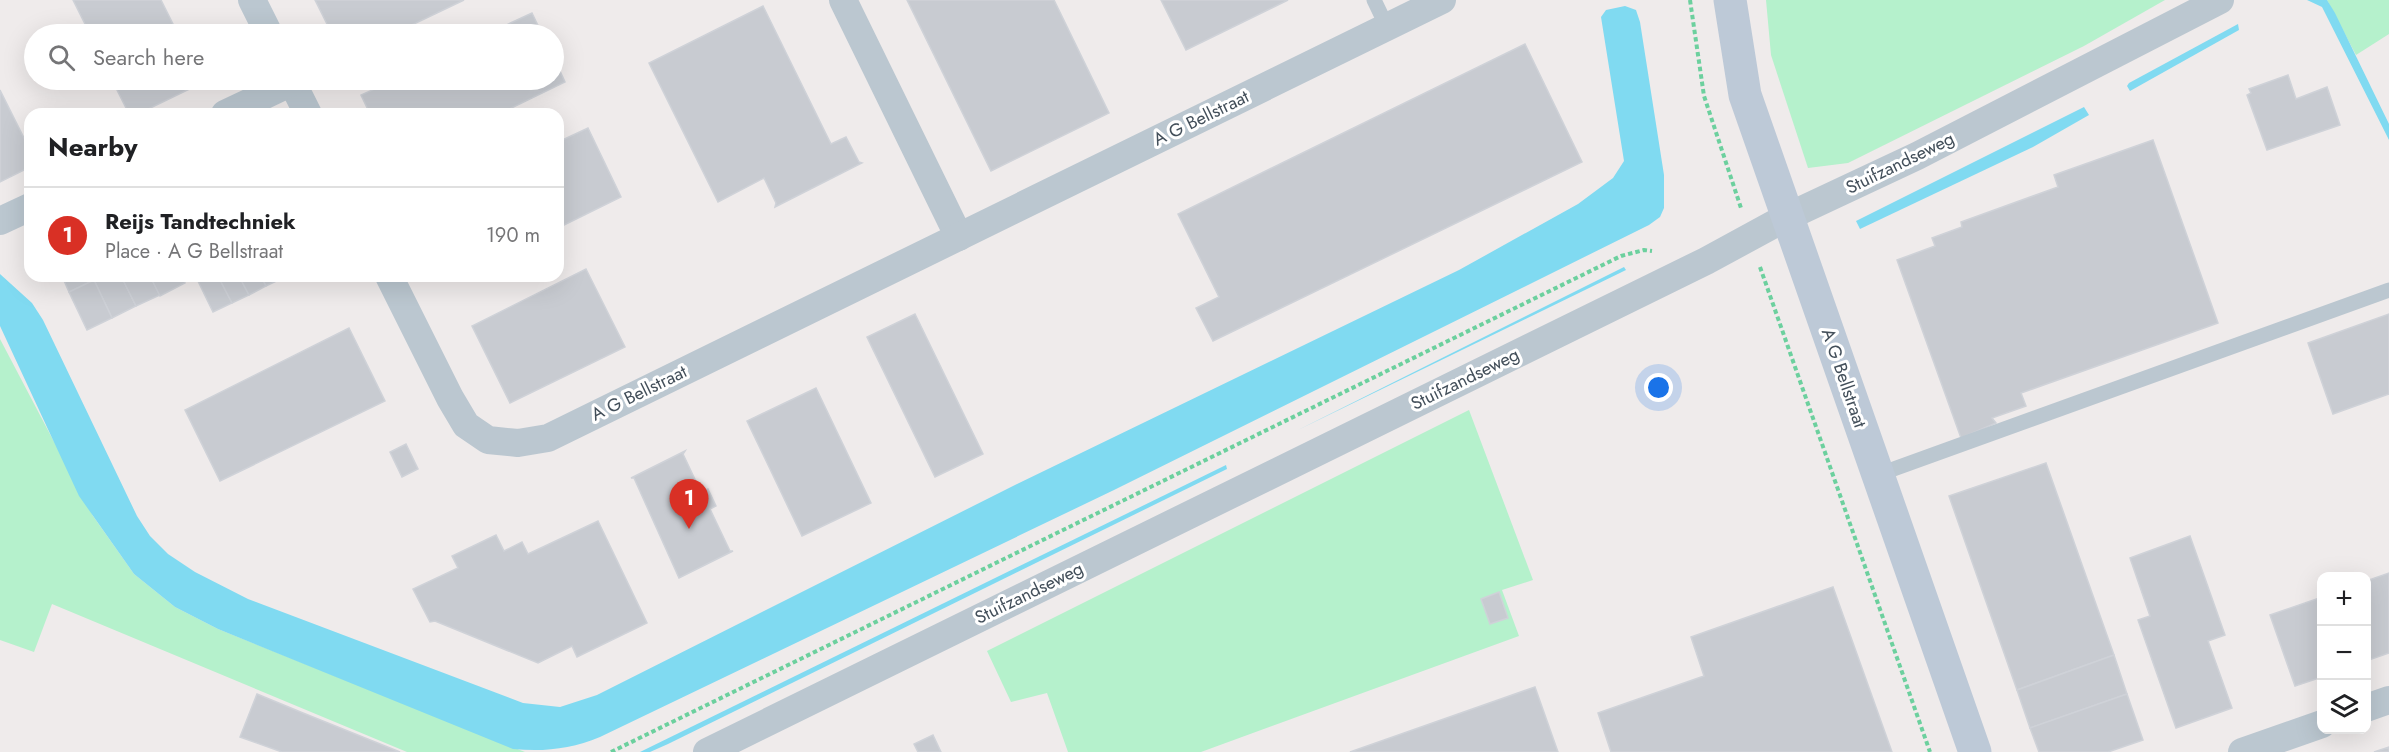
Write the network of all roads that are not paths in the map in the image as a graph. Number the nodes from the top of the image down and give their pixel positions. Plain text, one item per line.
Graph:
1 (252, 0) edge
2 (843, 0) edge
3 (1374, 0) edge
4 (1442, 0) edge
5 (1730, 0) edge
6 (2220, 0) edge
7 (263, 24) edge
8 (1387, 27) junction
9 (273, 90) edge
10 (296, 90) edge
11 (237, 108) edge
12 (305, 108) edge
13 (24, 210) edge
14 (1787, 218) junction
15 (0, 221) edge
16 (959, 237) junction
17 (392, 282) edge
18 (2389, 290) edge
19 (1877, 475) junction
20 (2389, 700) edge
21 (2371, 707) edge
22 (2317, 726) edge
23 (707, 752) edge
24 (1975, 752) edge
25 (2242, 752) edge

1 - 7 street
2 - 16 street
3 - 8 lane
4 - 8 street, A G Bellstraat
5 - 14 street, A G Bellstraat
6 - 14 street, Stuifzandseweg
8 - 16 street, A G Bellstraat
9 - 11 street
10 - 12 street
13 - 15 street
14 - 19 street, A G Bellstraat
14 - 23 street, Stuifzandseweg
16 - 17 street, A G Bellstraat
18 - 19 lane
19 - 24 street, A G Bellstraat
20 - 21 street
22 - 25 street

